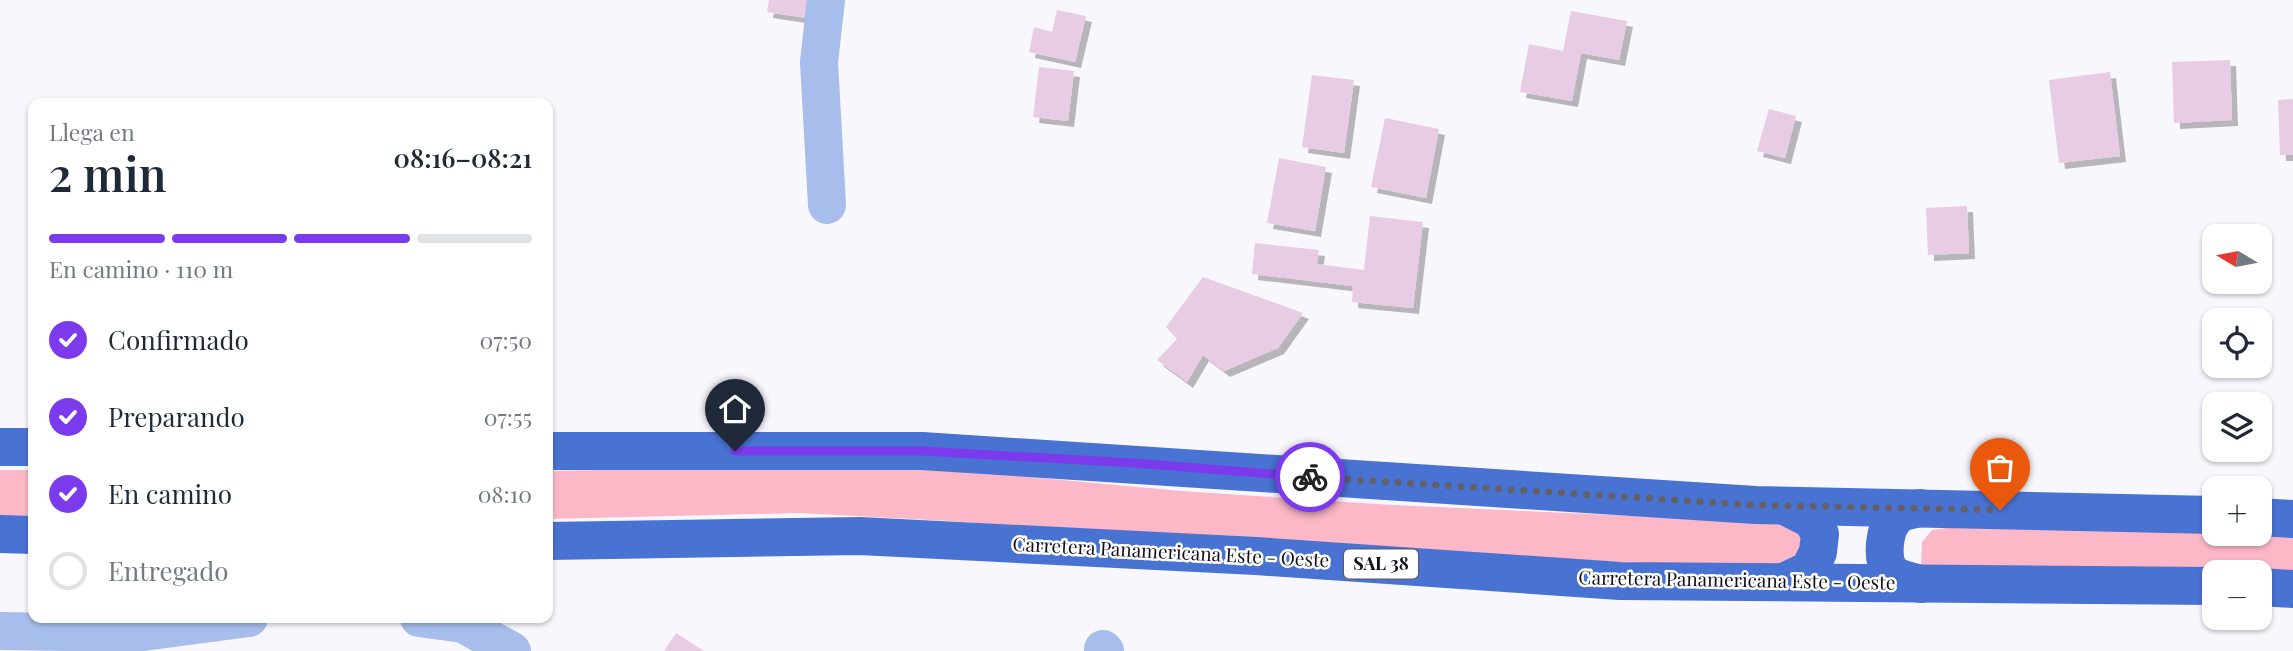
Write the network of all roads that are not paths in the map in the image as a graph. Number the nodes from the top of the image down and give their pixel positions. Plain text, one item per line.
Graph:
1 (826, 0) edge
2 (827, 205) dead end
3 (0, 447) edge
4 (28, 447) edge
5 (553, 451) edge
6 (1785, 506) junction
7 (1920, 508) junction
8 (2202, 515) edge
9 (2272, 518) edge
10 (2293, 519) edge
11 (0, 534) edge
12 (28, 535) edge
13 (553, 541) edge
14 (1783, 582) junction
15 (1921, 584) junction
16 (2202, 586) edge
17 (2272, 588) edge
18 (2293, 589) edge
19 (211, 623) edge
20 (456, 623) edge
21 (0, 631) edge
22 (512, 651) edge

1 - 2 street
3 - 4 highway
5 - 6 highway
6 - 7 highway
6 - 14 highway
7 - 8 highway
7 - 15 highway
9 - 10 highway
11 - 12 highway
13 - 14 highway, Carretera Panamericana Este - Oeste / SAL 38
14 - 15 highway, Carretera Panamericana Este - Oeste / SAL 38
15 - 16 highway, Carretera Panamericana Este - Oeste / SAL 38
17 - 18 highway
19 - 21 street
20 - 22 street

